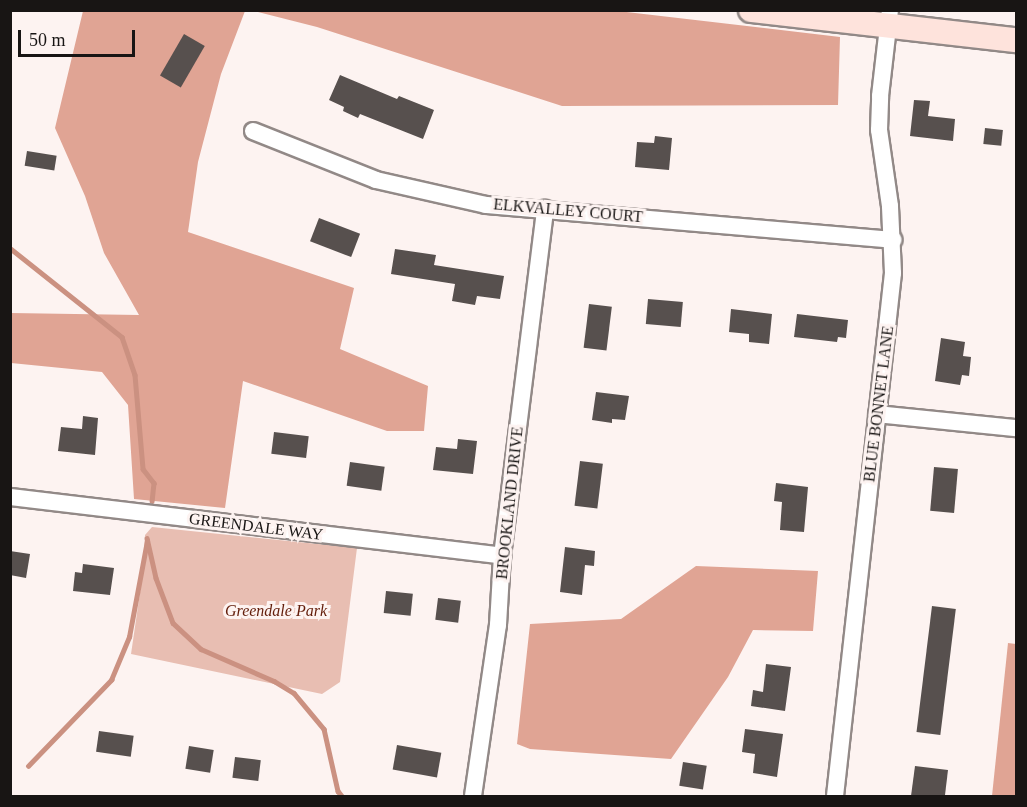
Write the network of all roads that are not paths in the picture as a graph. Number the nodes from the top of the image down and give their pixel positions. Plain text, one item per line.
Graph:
1 (751, 10) edge
2 (889, 18) edge
3 (1017, 40) edge
4 (253, 131) dead end
5 (545, 209) junction
6 (894, 240) junction
7 (878, 414) junction
8 (1017, 428) edge
9 (10, 497) edge
10 (502, 556) junction
11 (473, 796) edge
12 (834, 796) edge

1 - 2 main road
2 - 3 main road
2 - 6 street, BLUE BONNET LANE
4 - 5 street, ELKVALLEY COURT
5 - 6 street, ELKVALLEY COURT
5 - 10 street, BROOKLAND DRIVE
6 - 7 street, BLUE BONNET LANE
7 - 8 street
7 - 12 street, BLUE BONNET LANE
9 - 10 street, GREENDALE WAY
10 - 11 street, BROOKLAND DRIVE

